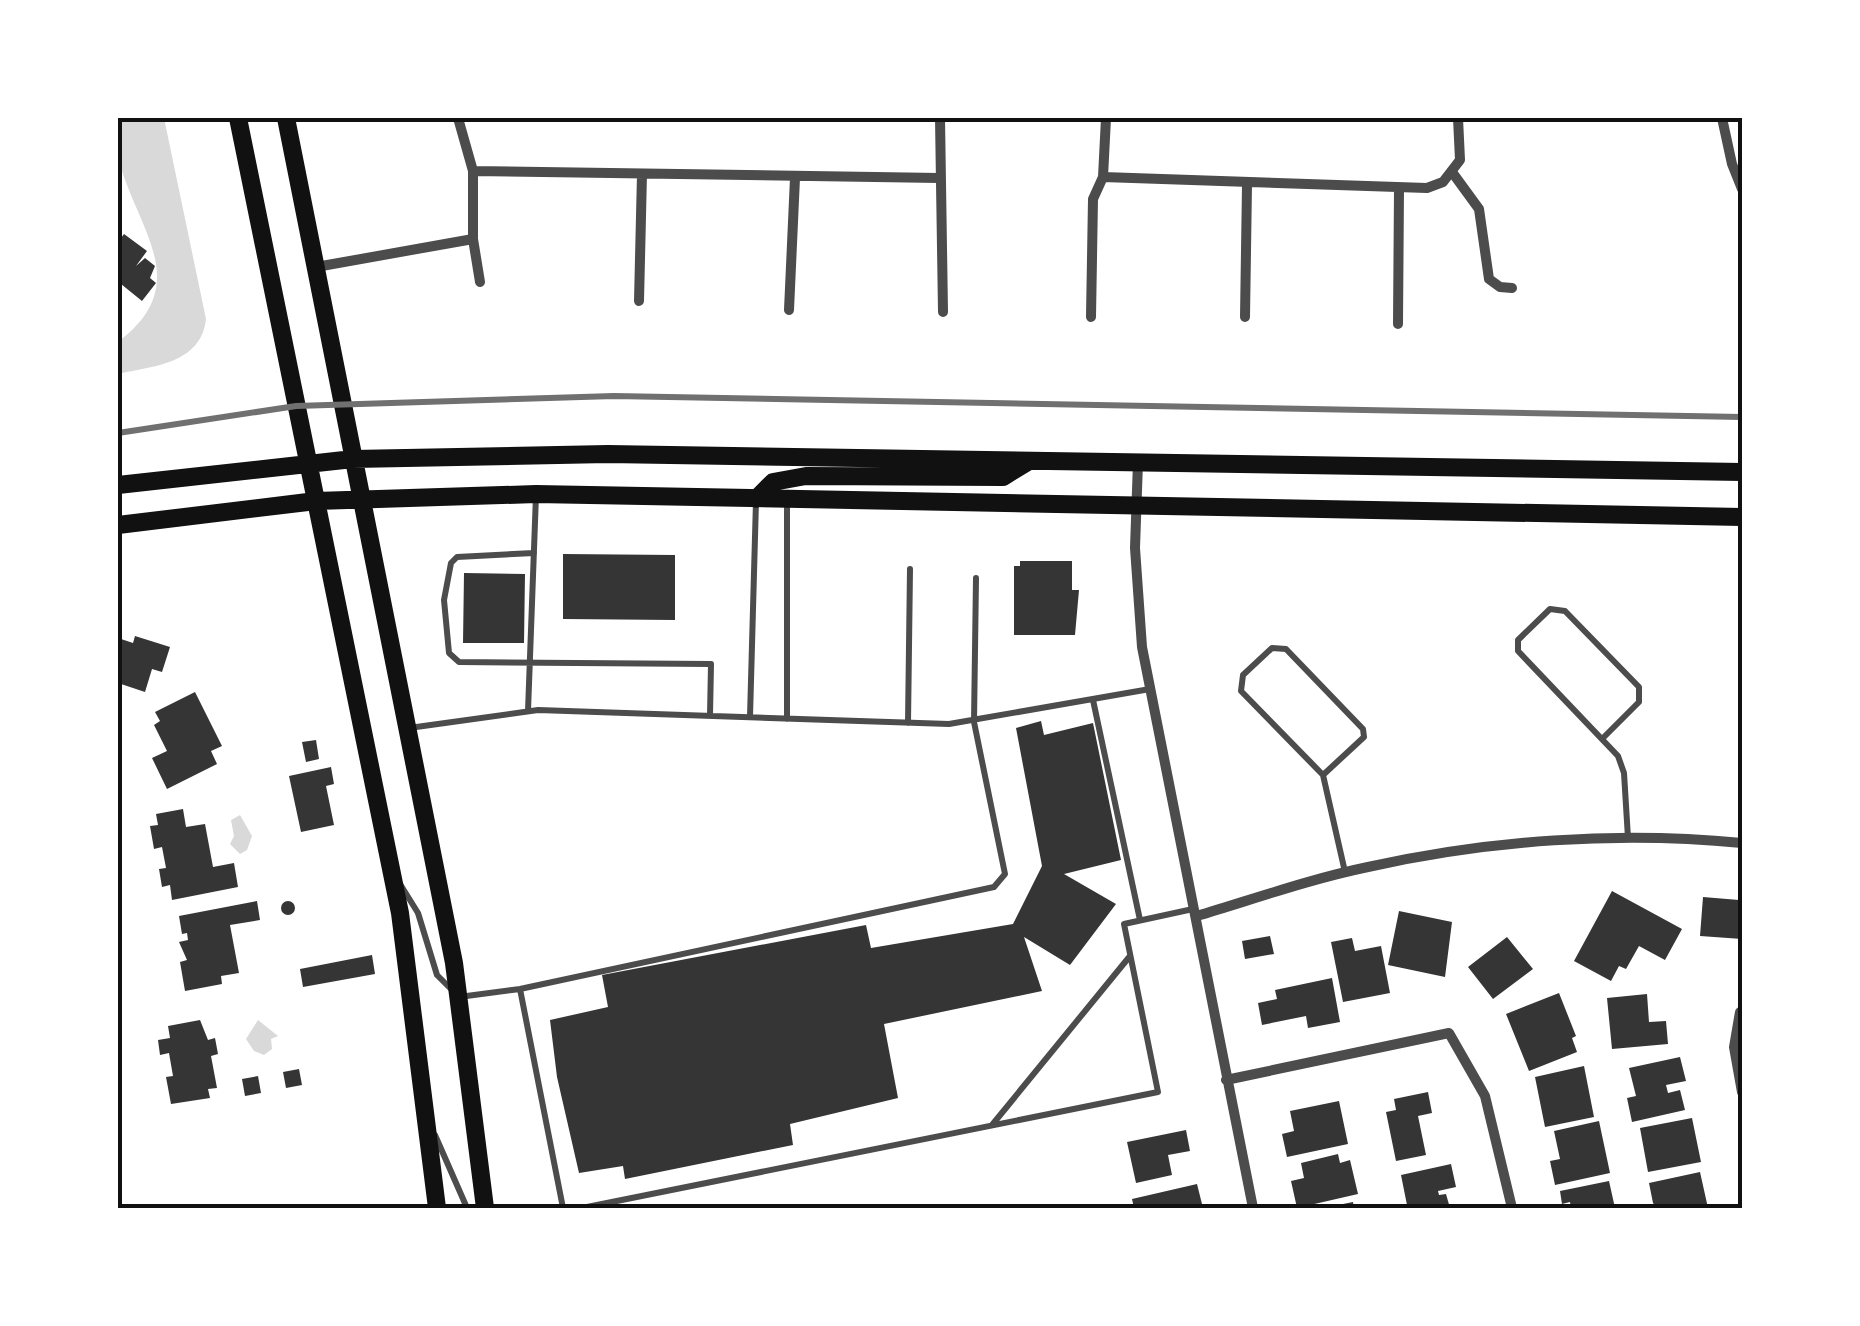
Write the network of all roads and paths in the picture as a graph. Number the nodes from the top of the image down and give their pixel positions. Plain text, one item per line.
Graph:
1 (238, 118) edge
2 (286, 118) edge
3 (458, 118) edge
4 (940, 118) edge
5 (1106, 118) edge
6 (1458, 118) edge
7 (1722, 118) edge
8 (473, 171) junction
9 (1452, 172) junction
10 (642, 174) junction
11 (1104, 177) junction
12 (795, 178) junction
13 (939, 178) junction
14 (1247, 185) junction
15 (1399, 188) junction
16 (1742, 190) edge
17 (472, 239) junction
18 (316, 267) junction
19 (480, 282) dead end
20 (1512, 288) dead end
21 (638, 302) dead end
22 (789, 310) dead end
23 (943, 312) dead end
24 (1091, 317) dead end
25 (1246, 317) dead end
26 (1398, 324) dead end
27 (353, 458) junction
28 (1030, 460) junction
29 (308, 462) junction
30 (1138, 462) junction
31 (1742, 472) edge
32 (118, 485) edge
33 (536, 494) junction
34 (360, 499) junction
35 (756, 500) junction
36 (787, 500) junction
37 (316, 501) junction
38 (1136, 506) junction
39 (1742, 518) edge
40 (118, 525) edge
41 (534, 553) junction
42 (910, 570) dead end
43 (976, 578) dead end
44 (530, 660) junction
45 (1150, 689) junction
46 (1093, 700) junction
47 (528, 711) junction
48 (710, 715) junction
49 (750, 717) junction
50 (787, 719) junction
51 (908, 722) junction
52 (974, 722) junction
53 (408, 728) junction
54 (1602, 739) junction
55 (1324, 775) junction
56 (1628, 839) junction
57 (1742, 842) edge
58 (390, 866) junction
59 (1345, 873) junction
60 (1196, 912) junction
61 (1140, 920) junction
62 (1131, 956) junction
63 (520, 989) junction
64 (459, 997) junction
65 (1740, 1012) edge
66 (1226, 1080) junction
67 (1742, 1092) edge
68 (424, 1117) junction
69 (992, 1126) junction
70 (437, 1208) edge
71 (467, 1208) edge
72 (484, 1208) edge
73 (562, 1208) edge
74 (582, 1208) edge
75 (1253, 1208) edge
76 (1512, 1208) edge

1 - 29 main road
2 - 18 main road
3 - 8 street
4 - 13 street
5 - 11 street
6 - 9 street
7 - 16 street
8 - 10 street
8 - 17 street
9 - 15 street
9 - 20 street
10 - 12 street
10 - 21 street
11 - 14 street
11 - 24 street
12 - 13 street
12 - 22 street
13 - 23 street
14 - 15 street
14 - 25 street
15 - 26 street
17 - 18 street
17 - 19 street
18 - 27 main road
27 - 28 main road
27 - 29 main road
27 - 34 main road
28 - 30 main road
28 - 35 main road
29 - 32 main road
29 - 37 main road
30 - 31 main road
30 - 38 street
33 - 34 main road
33 - 35 main road
33 - 41 lane
34 - 37 main road
34 - 53 main road
35 - 36 main road
35 - 49 lane
36 - 38 main road
36 - 50 lane
37 - 40 main road
37 - 58 main road
38 - 39 main road
38 - 45 street
41 - 44 lane
41 - 44 lane
42 - 51 lane
43 - 52 lane
44 - 47 lane
44 - 48 lane
45 - 46 lane
45 - 60 street
46 - 52 lane
46 - 61 lane
47 - 48 lane
47 - 53 lane
48 - 49 lane
49 - 50 lane
50 - 51 lane
51 - 52 lane
52 - 63 lane
53 - 64 main road
54 - 54 lane
54 - 56 lane
55 - 55 lane
55 - 59 lane
56 - 57 street
56 - 59 street
58 - 64 lane
58 - 68 main road
59 - 60 street
60 - 61 lane
60 - 66 street
61 - 62 lane
62 - 69 lane
62 - 69 lane
63 - 64 lane
63 - 73 lane
64 - 72 main road
65 - 67 street
66 - 75 street
66 - 76 street
68 - 70 main road
68 - 71 lane
69 - 74 lane

